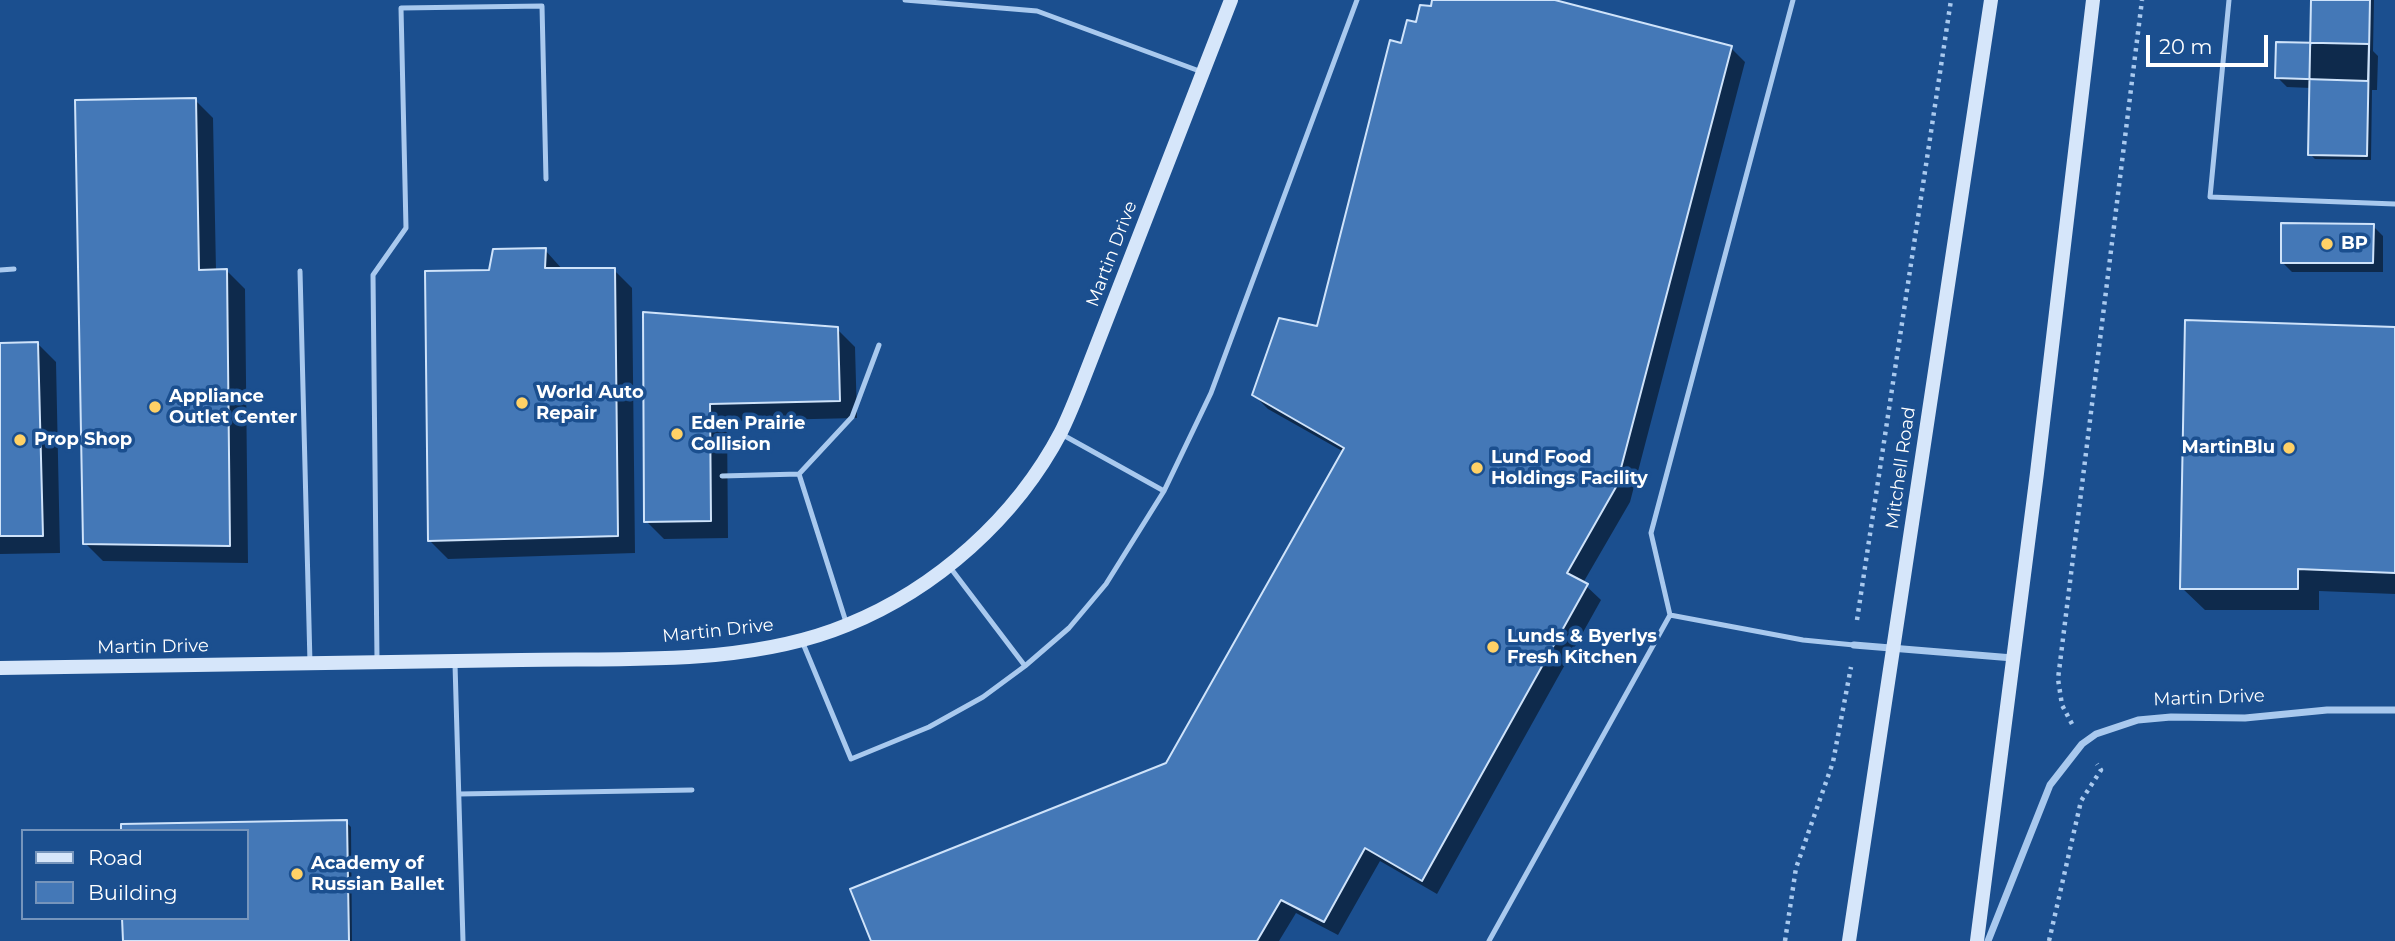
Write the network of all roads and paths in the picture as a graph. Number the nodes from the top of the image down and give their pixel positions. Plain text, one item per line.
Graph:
1 (905, 0) edge
2 (1231, 0) edge
3 (1357, 0) edge
4 (1793, 0) edge
5 (1951, 0) edge
6 (1991, 0) edge
7 (2093, 0) edge
8 (2142, 0) edge
9 (2230, 0) edge
10 (1204, 72) junction
11 (545, 179) dead end
12 (2395, 204) edge
13 (13, 269) dead end
14 (0, 270) edge
15 (300, 271) dead end
16 (879, 345) dead end
17 (1060, 433) junction
18 (799, 474) junction
19 (722, 477) dead end
20 (1164, 491) junction
21 (949, 566) junction
22 (1670, 615) junction
23 (847, 625) junction
24 (802, 640) junction
25 (1854, 645) junction
26 (1894, 648) junction
27 (2013, 658) junction
28 (455, 662) junction
29 (377, 663) junction
30 (310, 664) junction
31 (1025, 666) junction
32 (0, 668) edge
33 (2395, 710) edge
34 (2082, 744) junction
35 (692, 790) dead end
36 (459, 794) junction
37 (463, 941) edge
38 (1489, 941) edge
39 (1786, 941) edge
40 (1849, 941) edge
41 (1977, 941) edge
42 (1988, 941) edge
43 (2049, 941) edge

1 - 10 lane
2 - 10 main road, Martin Drive
3 - 20 lane
4 - 22 lane
5 - 25 path
6 - 26 main road, Mitchell Road
7 - 27 main road
8 - 34 path
9 - 12 lane
10 - 17 main road, Martin Drive
11 - 29 lane
13 - 14 lane
15 - 30 lane
16 - 18 lane
17 - 20 lane
17 - 21 main road, Martin Drive
18 - 19 lane
18 - 23 lane
20 - 31 lane
21 - 23 main road, Martin Drive
21 - 31 lane
22 - 25 lane
22 - 38 lane
23 - 24 main road, Martin Drive
24 - 28 main road, Martin Drive
24 - 31 lane
25 - 26 street
25 - 39 path
26 - 27 street
26 - 40 main road, Mitchell Road
27 - 41 main road
28 - 29 main road, Martin Drive
28 - 36 lane
29 - 30 main road, Martin Drive
30 - 32 main road, Martin Drive
33 - 34 street, Martin Drive
34 - 42 street, Martin Drive
34 - 43 path
35 - 36 lane
36 - 37 lane

